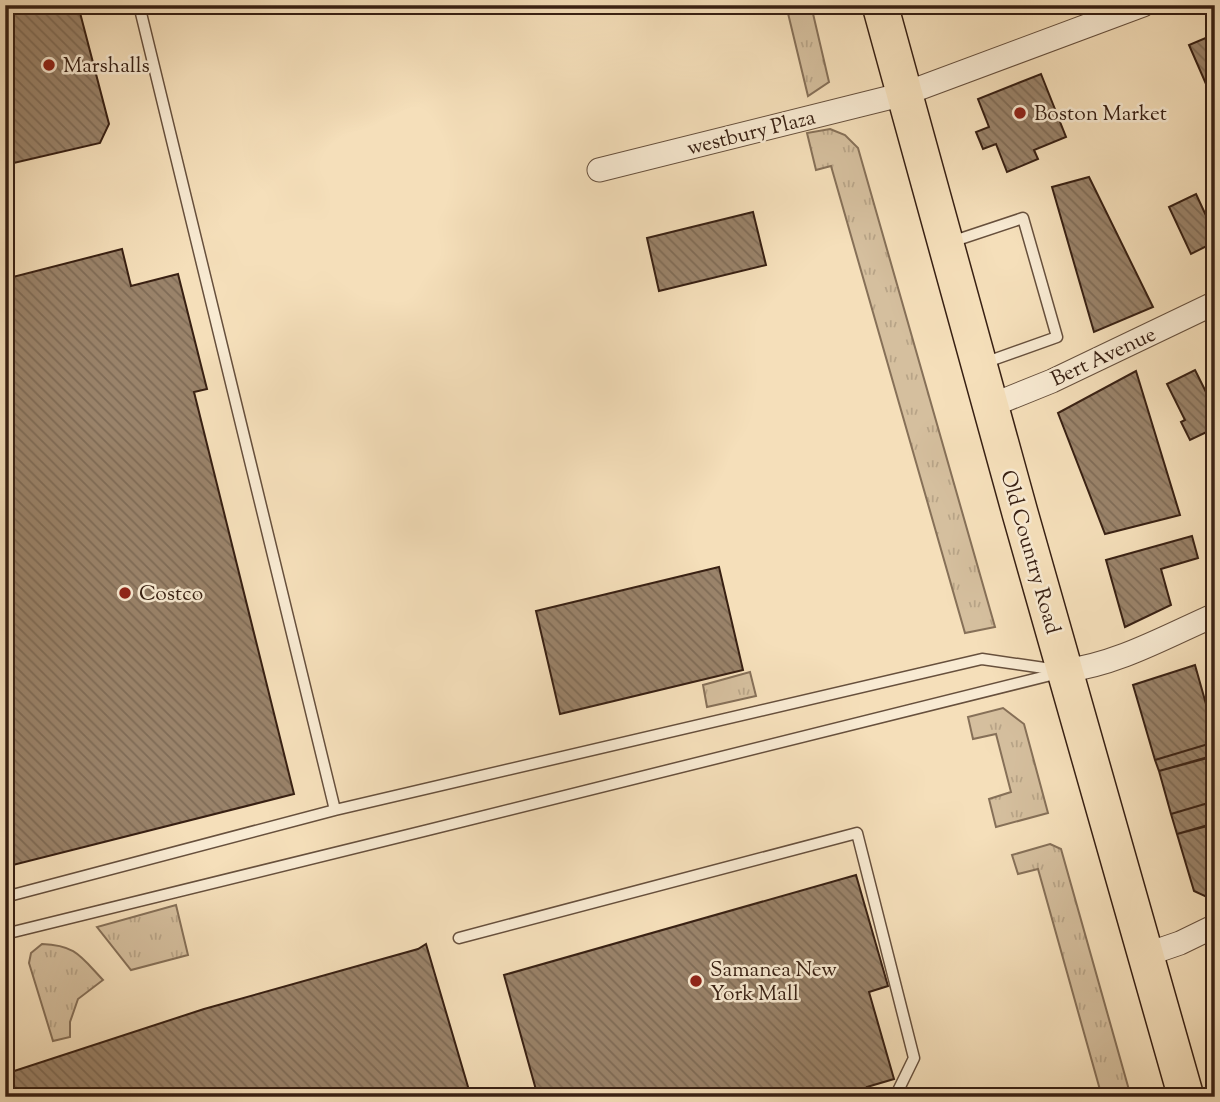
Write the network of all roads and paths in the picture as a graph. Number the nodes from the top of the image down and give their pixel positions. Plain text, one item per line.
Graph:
1 (139, 5) edge
2 (880, 5) edge
3 (1143, 5) edge
4 (904, 94) junction
5 (599, 170) dead end
6 (945, 244) junction
7 (1215, 303) edge
8 (979, 365) junction
9 (990, 406) junction
10 (1214, 620) edge
11 (1064, 671) junction
12 (335, 810) junction
13 (5, 897) edge
14 (1215, 926) edge
15 (5, 934) edge
16 (458, 938) dead end
17 (1145, 955) junction
18 (1185, 1095) edge
19 (895, 1097) edge

1 - 12 lane
2 - 4 main road, Old Country Road
3 - 4 street, westbury Plaza
4 - 5 street, westbury Plaza
4 - 6 main road, Old Country Road
6 - 8 main road, Old Country Road
6 - 8 lane
7 - 9 street, Bert Avenue
8 - 9 main road, Old Country Road
9 - 11 main road, Old Country Road
10 - 11 street
11 - 12 lane
11 - 15 lane
11 - 17 main road, Old Country Road
12 - 13 lane
14 - 17 street
16 - 19 lane
17 - 18 main road, Old Country Road

